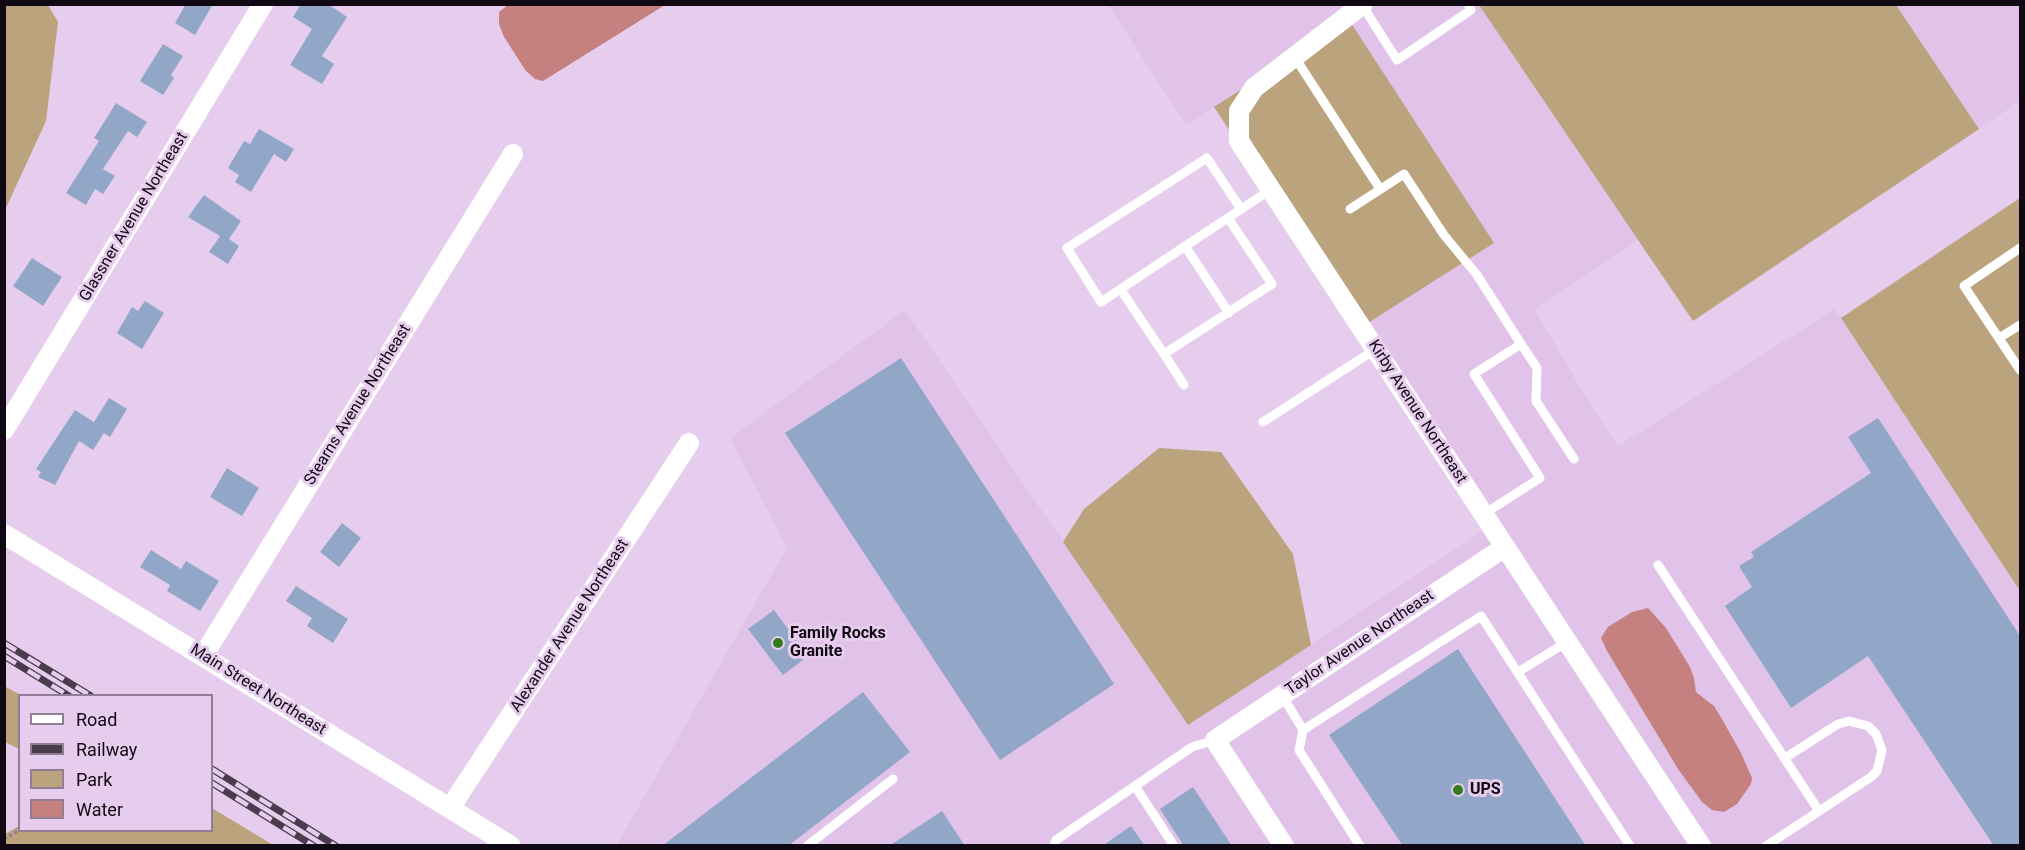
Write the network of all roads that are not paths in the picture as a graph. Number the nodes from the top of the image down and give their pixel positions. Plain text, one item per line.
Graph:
1 (263, 4) edge
2 (1468, 4) edge
3 (1362, 5) edge
4 (1294, 56) junction
5 (513, 154) dead end
6 (1380, 189) junction
7 (1270, 190) junction
8 (1241, 209) junction
9 (1350, 209) dead end
10 (1228, 218) junction
11 (1185, 246) junction
12 (2020, 248) edge
13 (1121, 290) junction
14 (1229, 313) junction
15 (2020, 325) edge
16 (1999, 338) junction
17 (1521, 344) junction
18 (1376, 349) junction
19 (1164, 354) junction
20 (2020, 370) edge
21 (1184, 385) dead end
22 (1263, 422) dead end
23 (4, 430) edge
24 (689, 444) dead end
25 (1574, 459) dead end
26 (1484, 514) junction
27 (4, 534) edge
28 (1505, 547) junction
29 (1658, 565) dead end
30 (1567, 642) junction
31 (203, 656) junction
32 (1518, 672) junction
33 (1282, 695) junction
34 (1303, 730) junction
35 (1215, 740) junction
36 (1785, 758) junction
37 (893, 779) dead end
38 (1135, 786) junction
39 (450, 808) junction
40 (1819, 811) junction
41 (511, 846) edge
42 (807, 846) edge
43 (1054, 846) edge
44 (1174, 846) edge
45 (1284, 846) edge
46 (1360, 846) edge
47 (1630, 846) edge
48 (1701, 846) edge
49 (1766, 846) edge

1 - 23 street, Glassner Avenue Northeast
2 - 3 lane
3 - 4 street, Kirby Avenue Northeast
4 - 6 lane
4 - 7 street, Kirby Avenue Northeast
5 - 31 street, Stearns Avenue Northeast
6 - 9 lane
6 - 17 lane
7 - 8 lane
7 - 18 street, Kirby Avenue Northeast
8 - 10 lane
8 - 13 lane
10 - 11 lane
10 - 14 lane
11 - 13 lane
11 - 14 lane
12 - 16 lane
13 - 19 lane
14 - 19 lane
15 - 16 lane
16 - 20 lane
17 - 25 lane
17 - 26 lane
18 - 22 lane
18 - 26 street, Kirby Avenue Northeast
19 - 21 lane
24 - 39 street, Alexander Avenue Northeast
26 - 28 street, Kirby Avenue Northeast
27 - 31 street, Main Street Northeast
28 - 30 street, Kirby Avenue Northeast
28 - 33 street, Taylor Avenue Northeast
29 - 36 lane
30 - 32 lane
30 - 48 street, Kirby Avenue Northeast
31 - 39 street, Main Street Northeast
32 - 34 lane
32 - 47 lane
33 - 34 lane
33 - 35 street, Taylor Avenue Northeast
34 - 46 lane
35 - 38 lane
35 - 45 street
36 - 40 lane
36 - 40 lane
37 - 42 lane
38 - 43 lane
38 - 44 lane
39 - 41 street, Main Street Northeast
40 - 49 lane

